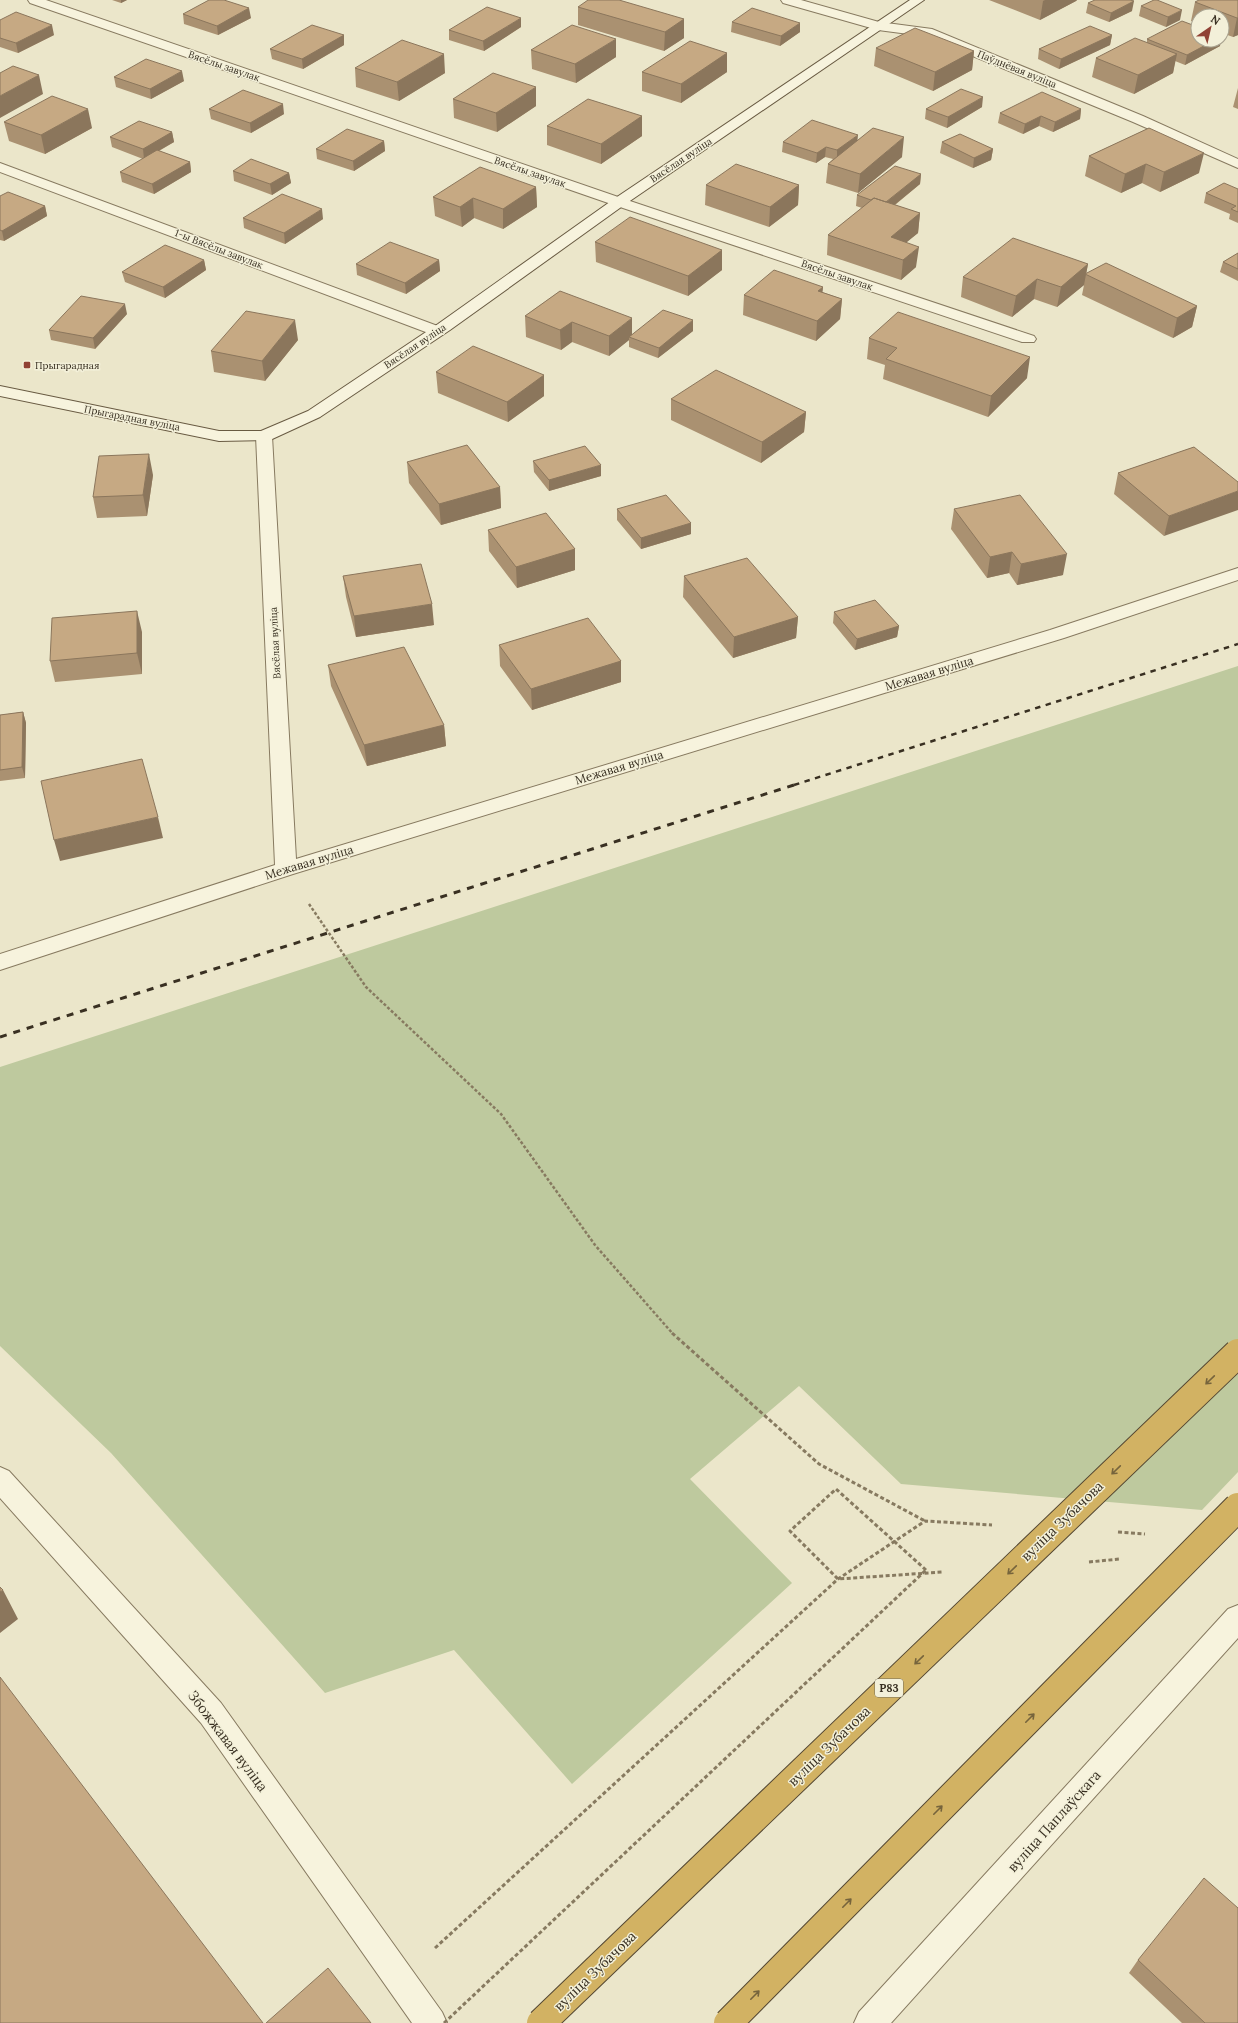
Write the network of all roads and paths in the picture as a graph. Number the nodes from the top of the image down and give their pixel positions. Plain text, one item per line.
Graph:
1 (34, 0) edge
2 (787, 0) edge
3 (918, 0) edge
4 (878, 26) junction
5 (1238, 164) edge
6 (0, 168) edge
7 (619, 202) junction
8 (437, 331) junction
9 (1028, 339) dead end
10 (0, 391) edge
11 (264, 436) junction
12 (1238, 574) edge
13 (286, 869) junction
14 (0, 962) edge
15 (1238, 1353) edge
16 (0, 1479) edge
17 (1238, 1507) edge
18 (925, 1521) junction
19 (995, 1525) dead end
20 (1113, 1532) dead end
21 (1152, 1534) dead end
22 (838, 1579) junction
23 (1238, 1618) edge
24 (400, 1980) junction
25 (431, 2023) edge
26 (444, 2023) edge
27 (541, 2023) edge
28 (728, 2023) edge
29 (870, 2023) edge

1 - 7 street, Вясёлы завулак
2 - 4 street, Паўднёвая вуліца
3 - 4 street, Вясёлая вуліца
4 - 5 street, Паўднёвая вуліца
4 - 7 street, Вясёлая вуліца
6 - 8 street, 1-ы Вясёлы завулак
7 - 8 street, Вясёлая вуліца
7 - 9 street, Вясёлы завулак
8 - 11 street, Вясёлая вуліца
10 - 11 street, Прыгарадная вуліца
11 - 13 street, Вясёлая вуліца
12 - 13 street, Межавая вуліца
13 - 14 street, Межавая вуліца
13 - 18 path
15 -> 27 highway, вуліца Зубачова / Р83, bridge
16 - 24 street, Збожжавая вуліца
28 -> 17 highway, bridge
18 - 19 path
18 - 22 path
20 - 21 path
22 - 24 path
22 - 26 path, bridge
23 - 29 street, вуліца Паплаўскага
24 - 25 street, Збожжавая вуліца

